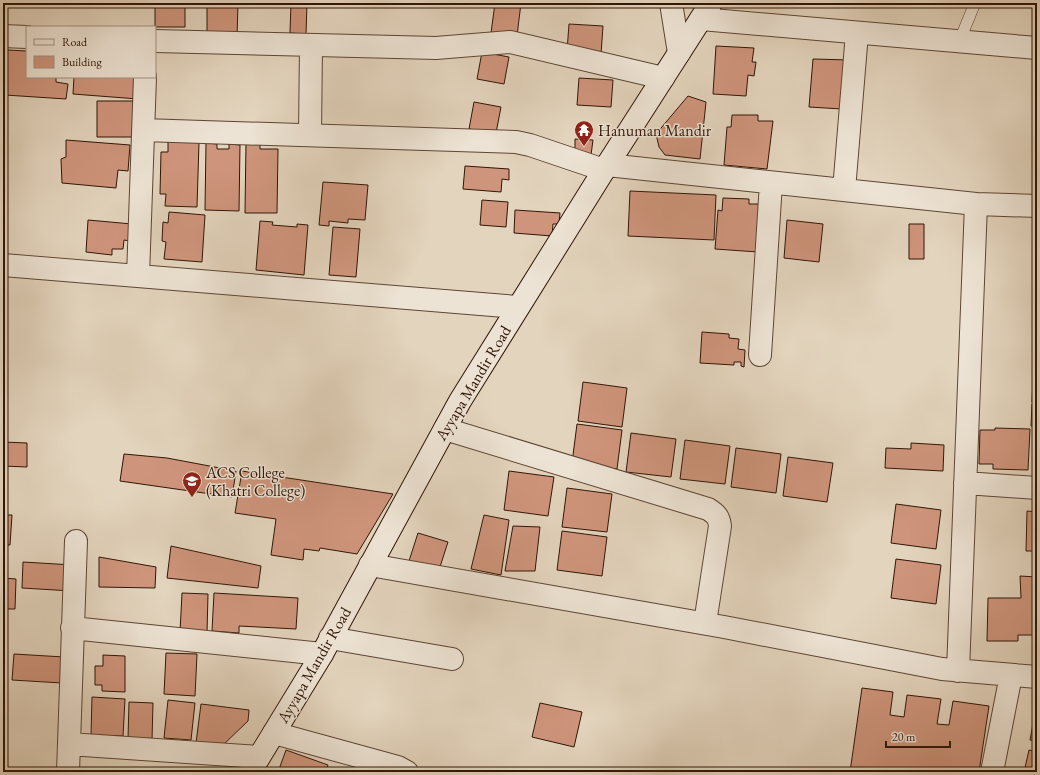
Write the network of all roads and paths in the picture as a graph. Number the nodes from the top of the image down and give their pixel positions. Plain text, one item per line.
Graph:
1 (670, 3) edge
2 (975, 3) edge
3 (706, 11) edge
4 (857, 33) junction
5 (3, 36) edge
6 (26, 37) edge
7 (156, 41) edge
8 (959, 42) junction
9 (311, 45) junction
10 (1037, 48) edge
11 (679, 53) junction
12 (145, 78) edge
13 (663, 78) junction
14 (143, 130) junction
15 (310, 135) junction
16 (605, 168) junction
17 (771, 183) junction
18 (844, 190) junction
19 (976, 204) junction
20 (1037, 206) edge
21 (3, 265) edge
22 (138, 276) junction
23 (518, 307) junction
24 (760, 355) dead end
25 (445, 429) junction
26 (965, 483) junction
27 (1037, 488) edge
28 (76, 541) dead end
29 (370, 565) junction
30 (705, 623) junction
31 (72, 628) junction
32 (326, 646) junction
33 (452, 659) dead end
34 (958, 671) junction
35 (1011, 674) junction
36 (1037, 676) edge
37 (274, 733) junction
38 (69, 744) junction
39 (255, 764) edge
40 (68, 772) edge
41 (407, 772) edge
42 (992, 772) edge

1 - 11 street
2 - 8 lane
3 - 4 street
3 - 11 street, Ayyapa Mandir Road
4 - 8 street
4 - 18 street
5 - 6 street
7 - 9 street
8 - 10 street
9 - 13 street
9 - 15 street
11 - 13 street, Ayyapa Mandir Road
12 - 14 street
13 - 16 street, Ayyapa Mandir Road
14 - 15 street
14 - 22 street
15 - 16 street
16 - 17 street
16 - 23 street, Ayyapa Mandir Road
17 - 18 street
17 - 24 street
18 - 19 street
19 - 20 street
19 - 26 street
21 - 22 street
22 - 23 street
23 - 25 street, Ayyapa Mandir Road
25 - 29 street, Ayyapa Mandir Road
25 - 30 street
26 - 27 street
26 - 34 street
28 - 31 street
29 - 30 street
29 - 32 street, Ayyapa Mandir Road
30 - 34 street
31 - 32 street
31 - 38 street
32 - 33 street
32 - 37 street, Ayyapa Mandir Road
34 - 35 street
35 - 36 street
35 - 42 street
37 - 39 street, Ayyapa Mandir Road
37 - 41 street
38 - 39 street
38 - 40 street

